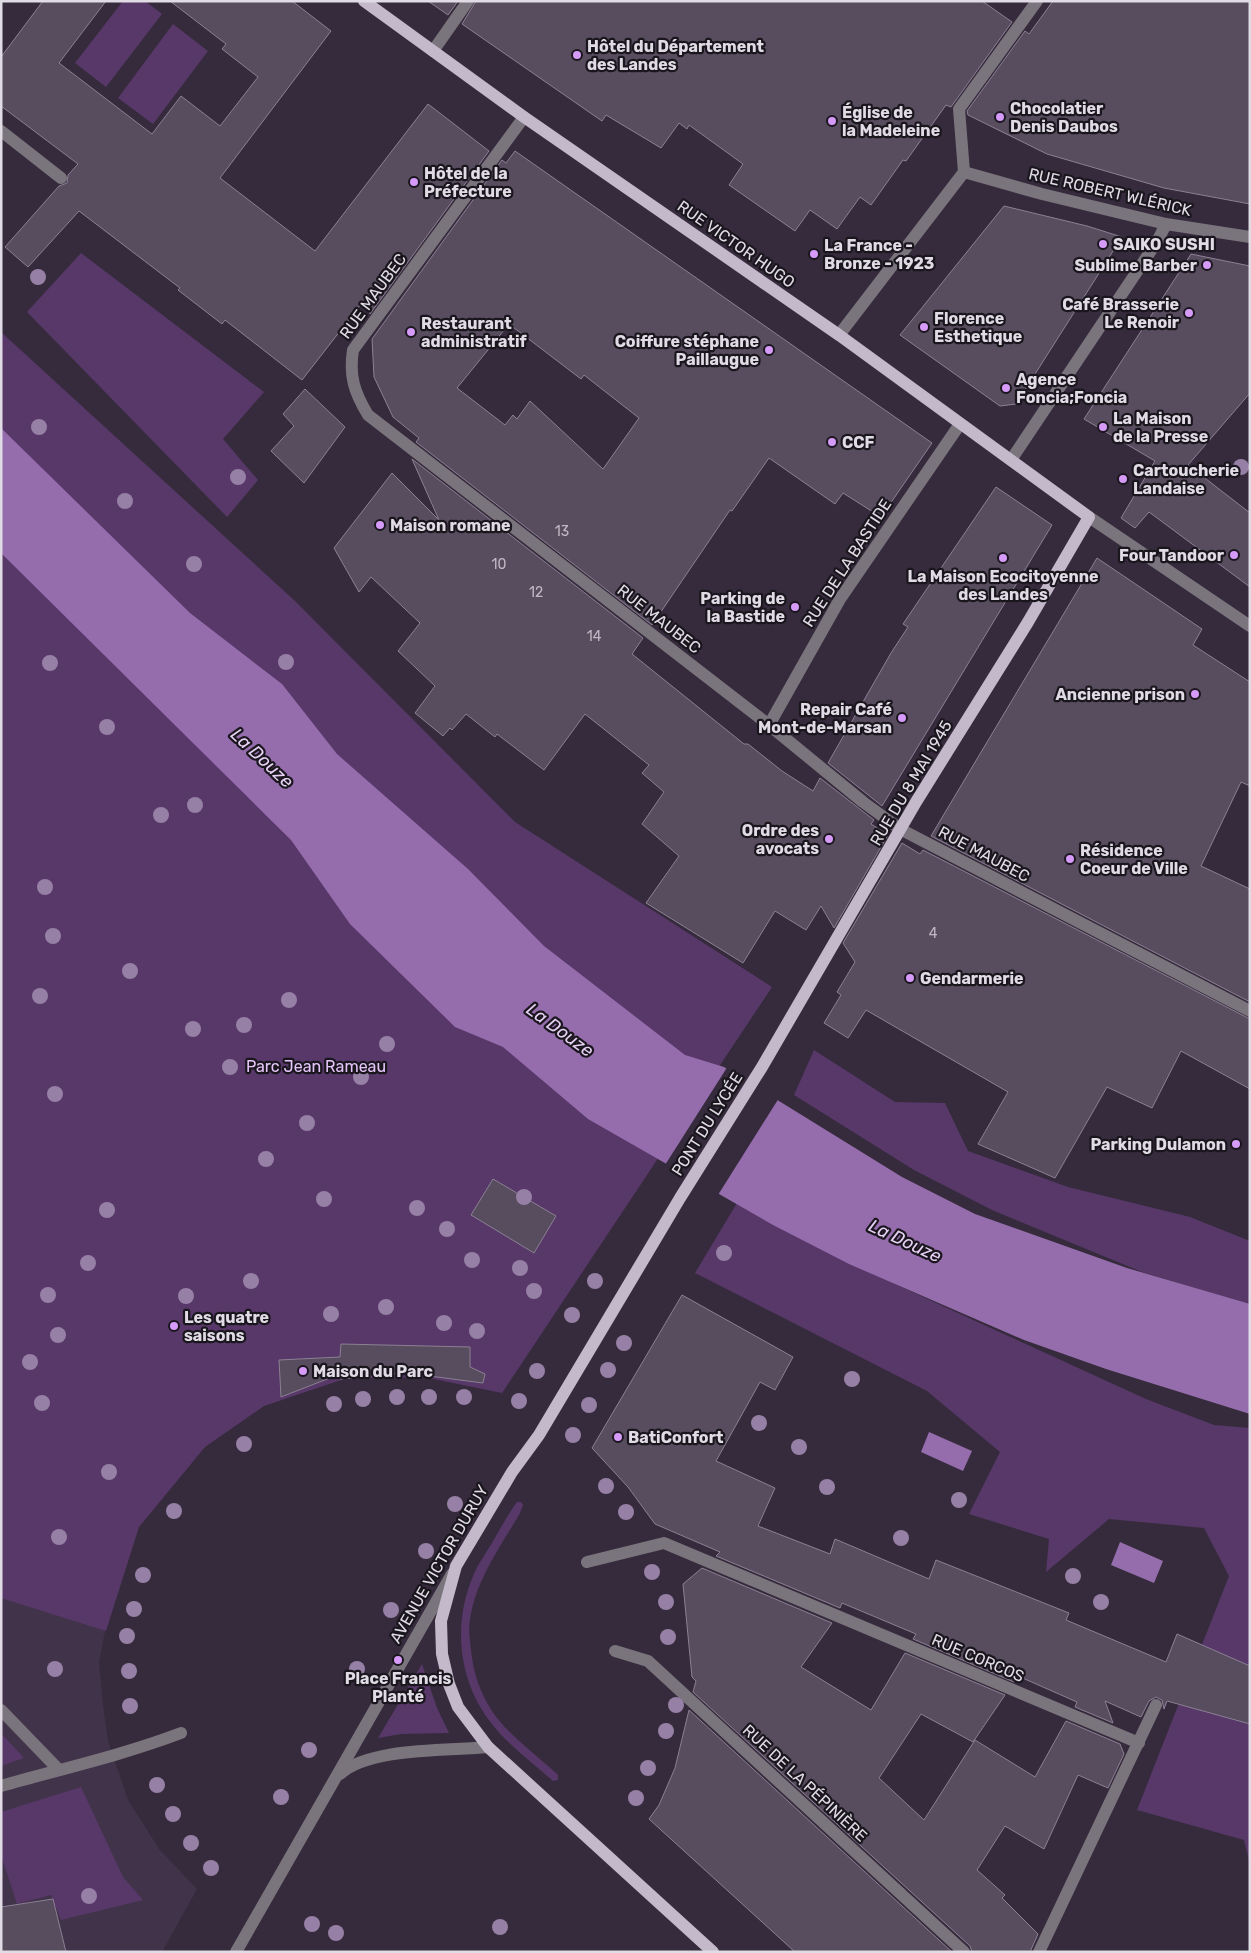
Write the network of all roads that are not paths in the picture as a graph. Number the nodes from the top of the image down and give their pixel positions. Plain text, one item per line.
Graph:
1 (364, 1) edge
2 (468, 1) edge
3 (1037, 1) edge
4 (433, 51) junction
5 (524, 117) junction
6 (1, 131) edge
7 (964, 172) junction
8 (61, 178) dead end
9 (1166, 224) junction
10 (1250, 237) edge
11 (839, 335) junction
12 (960, 424) junction
13 (1011, 460) junction
14 (1089, 517) junction
15 (1250, 626) edge
16 (769, 725) junction
17 (900, 829) junction
18 (1250, 1011) edge
19 (762, 1067) joint
20 (680, 1198) joint
21 (587, 1562) dead end
22 (456, 1566) junction
23 (615, 1651) dead end
24 (1156, 1705) dead end
25 (1, 1710) edge
26 (181, 1733) dead end
27 (1139, 1743) junction
28 (488, 1747) junction
29 (59, 1770) junction
30 (335, 1778) junction
31 (1, 1786) edge
32 (236, 1952) edge
33 (713, 1952) edge
34 (964, 1952) edge
35 (1039, 1952) edge

1 - 4 main road, RUE VICTOR HUGO
2 - 4 street
3 - 7 street
4 - 5 main road, RUE VICTOR HUGO
5 - 11 main road, RUE VICTOR HUGO
5 - 16 street, RUE MAUBEC
6 - 8 street
7 - 9 street, RUE ROBERT WLÉRICK
7 - 11 street
9 - 10 street, RUE ROBERT WLÉRICK
9 - 13 street
11 - 12 main road, RUE VICTOR HUGO
12 - 13 main road, RUE VICTOR HUGO
12 - 16 street, RUE DE LA BASTIDE
13 - 14 main road, RUE VICTOR HUGO
14 - 15 street
14 - 17 main road, RUE DU 8 MAI 1945
16 - 17 street, RUE MAUBEC
17 - 18 street, RUE MAUBEC
17 - 19 main road, RUE DU 8 MAI 1945
19 - 20 main road, PONT DU LYCÉE
20 - 22 main road, AVENUE VICTOR DURUY
21 - 27 street, RUE CORCOS
22 - 28 main road
22 - 30 street, AVENUE VICTOR DURUY
23 - 34 street, RUE DE LA PÉPINIÈRE
24 - 27 street
25 - 29 street
26 - 29 street
27 - 35 street
28 - 30 street
28 - 33 main road
29 - 31 street
30 - 32 street, AVENUE VICTOR DURUY

